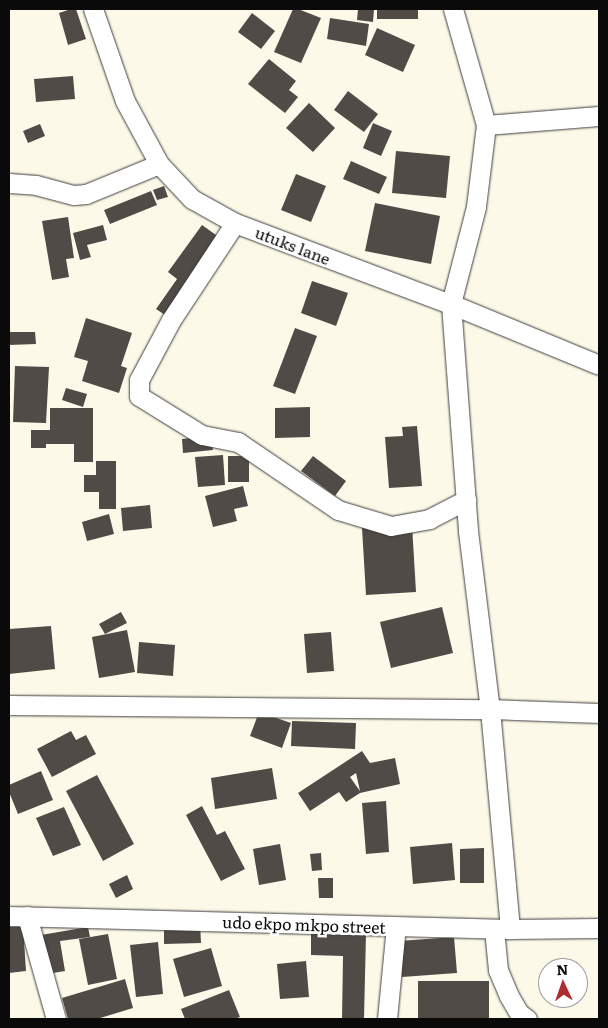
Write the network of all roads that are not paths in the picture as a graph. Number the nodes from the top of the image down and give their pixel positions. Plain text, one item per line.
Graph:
1 (93, 9) edge
2 (453, 9) edge
3 (599, 116) edge
4 (486, 126) junction
5 (160, 164) junction
6 (9, 183) edge
7 (235, 223) junction
8 (451, 304) junction
9 (599, 365) edge
10 (466, 500) junction
11 (9, 705) edge
12 (490, 709) junction
13 (599, 713) edge
14 (18, 916) edge
15 (396, 926) junction
16 (599, 928) edge
17 (502, 929) junction
18 (56, 1019) edge
19 (387, 1019) edge
20 (527, 1019) edge

1 - 5 street, utuks lane
2 - 4 street
3 - 4 street
4 - 8 street
5 - 6 street
5 - 7 street, utuks lane
7 - 8 street, utuks lane
7 - 10 street
8 - 9 street, utuks lane
8 - 10 street
10 - 12 street
11 - 12 street
12 - 13 street
12 - 17 street
14 - 15 street, udo ekpo mkpo street
14 - 18 street
15 - 17 street, udo ekpo mkpo street
15 - 19 street
16 - 17 street, udo ekpo mkpo street
17 - 20 street

